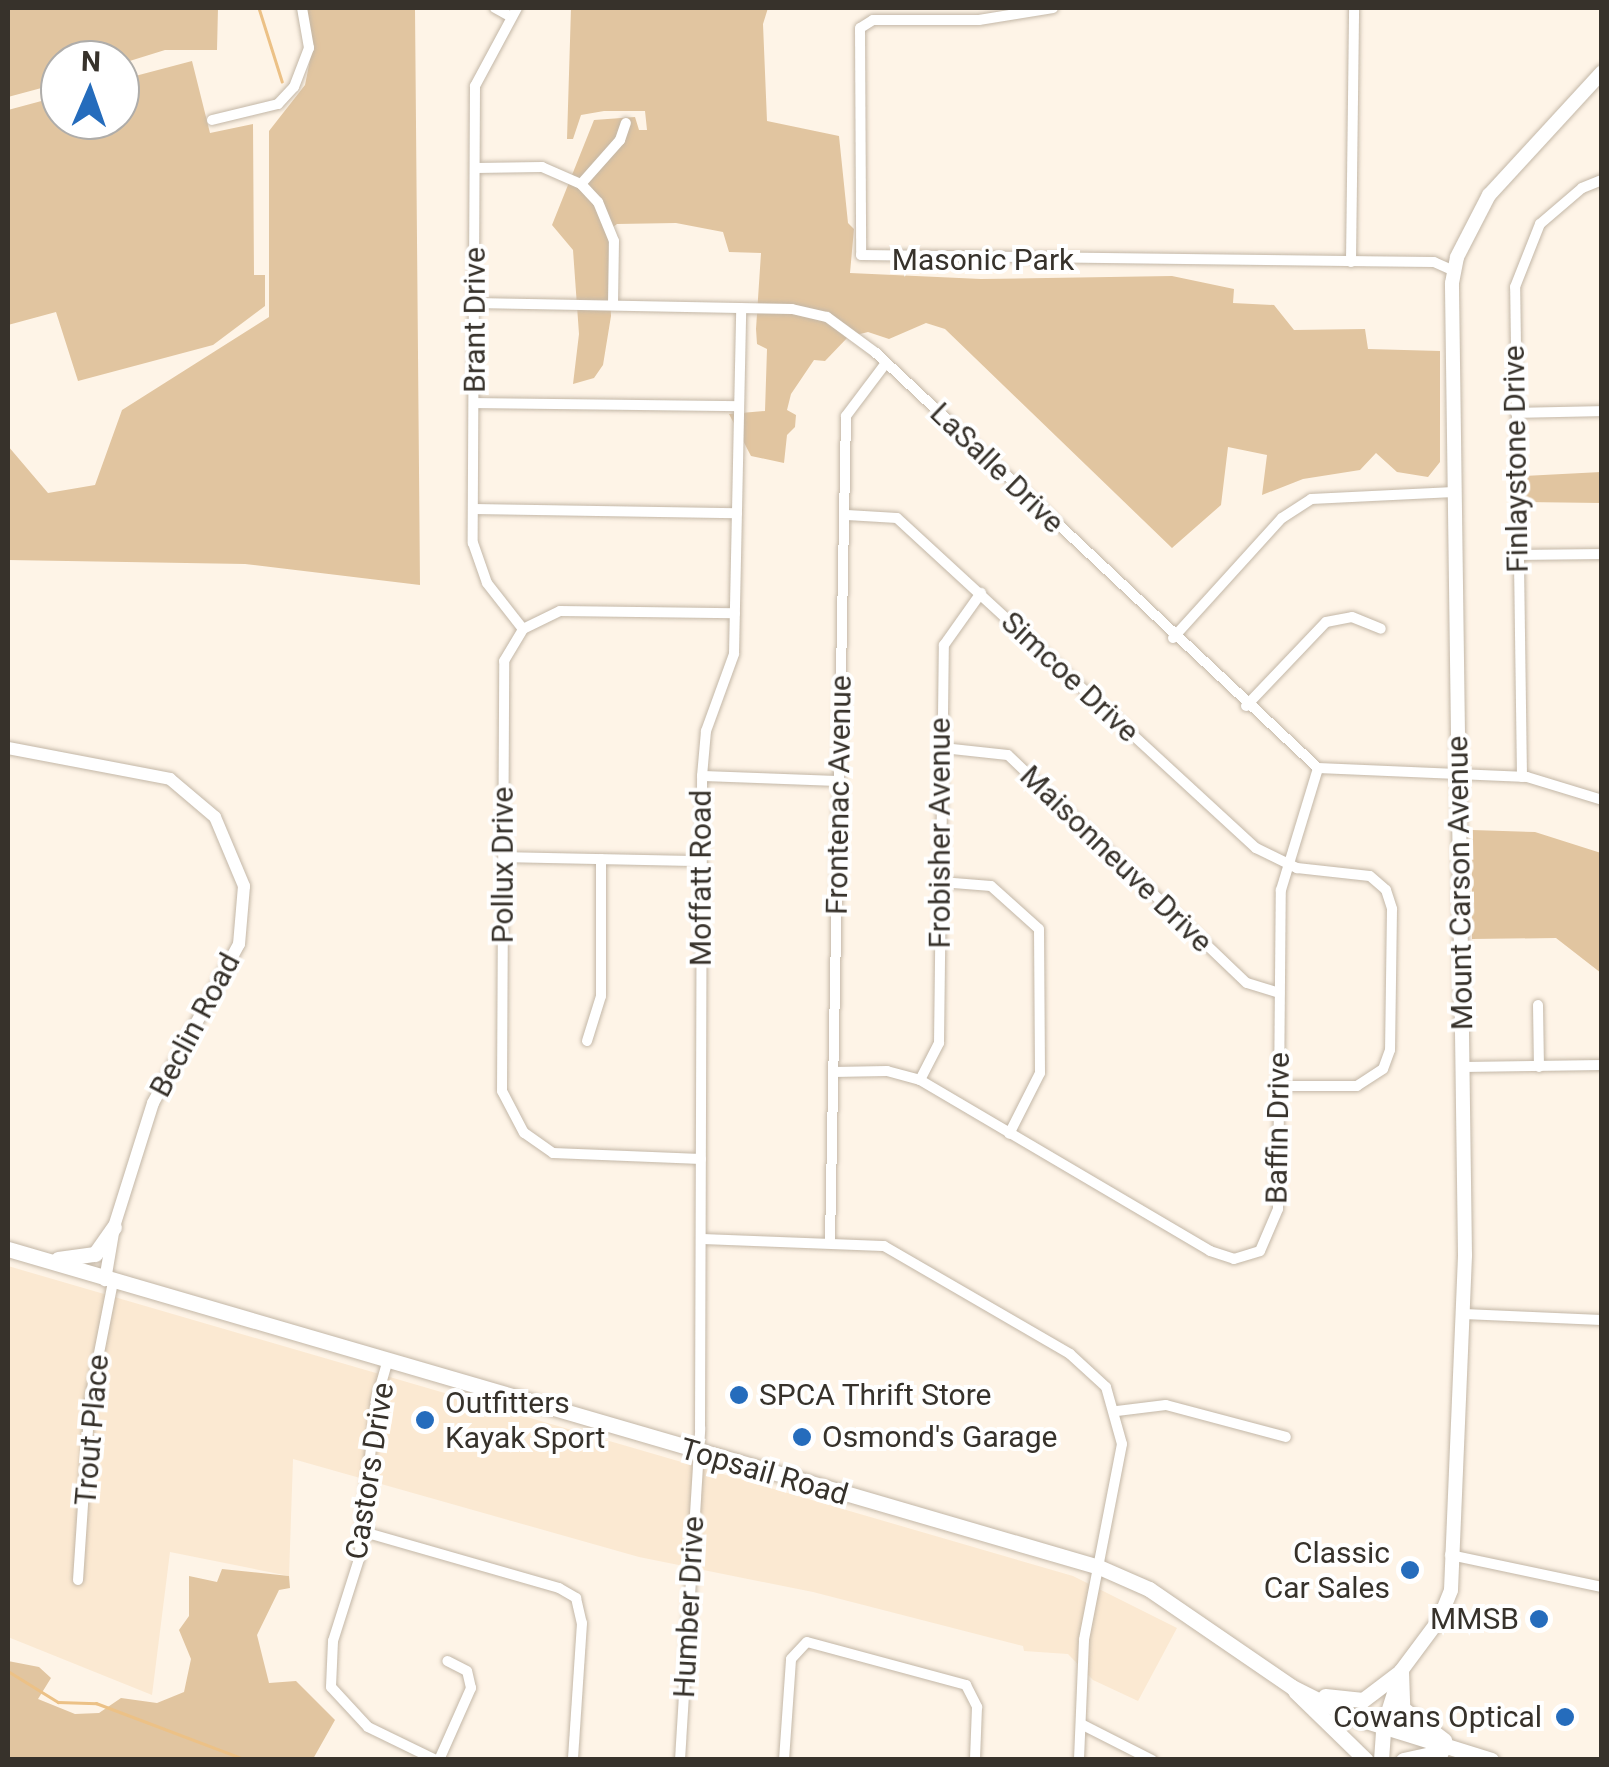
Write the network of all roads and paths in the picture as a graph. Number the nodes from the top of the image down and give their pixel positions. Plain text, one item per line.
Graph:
1 (302, 8) edge
2 (494, 8) edge
3 (1053, 8) edge
4 (1354, 8) edge
5 (514, 12) edge
6 (1602, 72) edge
7 (212, 120) dead end
8 (626, 122) dead end
9 (476, 168) junction
10 (1602, 180) edge
11 (581, 184) junction
12 (1351, 262) junction
13 (1454, 272) junction
14 (475, 303) junction
15 (613, 305) junction
16 (741, 308) junction
17 (886, 364) junction
18 (475, 403) junction
19 (739, 406) junction
20 (1602, 411) edge
21 (1516, 412) junction
22 (1454, 492) junction
23 (474, 509) junction
24 (737, 513) junction
25 (847, 515) junction
26 (1602, 554) edge
27 (1518, 555) junction
28 (982, 593) junction
29 (735, 613) junction
30 (522, 629) junction
31 (1381, 629) dead end
32 (1173, 638) junction
33 (1246, 706) junction
34 (8, 748) edge
35 (942, 748) junction
36 (1318, 768) junction
37 (702, 776) junction
38 (1459, 777) junction
39 (1522, 777) junction
40 (840, 781) junction
41 (1602, 800) edge
42 (504, 858) junction
43 (601, 859) junction
44 (700, 861) junction
45 (1285, 863) junction
46 (941, 882) junction
47 (1280, 993) junction
48 (1538, 1005) dead end
49 (586, 1041) dead end
50 (1602, 1065) edge
51 (1538, 1067) junction
52 (1463, 1068) junction
53 (833, 1072) junction
54 (920, 1080) junction
55 (1278, 1086) junction
56 (1009, 1134) junction
57 (701, 1160) junction
58 (114, 1227) junction
59 (702, 1240) junction
60 (830, 1242) junction
61 (8, 1249) edge
62 (44, 1259) junction
63 (109, 1281) junction
64 (1464, 1314) junction
65 (1602, 1320) edge
66 (388, 1362) junction
67 (1117, 1412) junction
68 (1286, 1437) dead end
69 (697, 1454) junction
70 (364, 1532) junction
71 (1450, 1555) junction
72 (1098, 1567) junction
73 (78, 1580) dead end
74 (1602, 1588) edge
75 (447, 1661) dead end
76 (1401, 1672) junction
77 (1292, 1688) junction
78 (1081, 1724) junction
79 (1383, 1728) junction
80 (1468, 1753) junction
81 (437, 1760) edge
82 (572, 1760) edge
83 (680, 1760) edge
84 (784, 1760) edge
85 (976, 1760) edge
86 (1079, 1760) edge
87 (1152, 1760) edge
88 (1366, 1760) edge
89 (1382, 1760) edge
90 (1402, 1760) edge
91 (1491, 1760) edge

1 - 7 street
2 - 5 street
3 - 12 street, Masonic Park
4 - 12 street
5 - 9 street, Brant Drive
6 - 13 main road, Mount Carson Avenue
8 - 11 street
9 - 11 street
9 - 14 street, Brant Drive
10 - 21 street, Finlaystone Drive
11 - 15 street
12 - 13 street, Masonic Park
13 - 22 main road, Mount Carson Avenue
14 - 15 street, LaSalle Drive
14 - 18 street, Brant Drive
15 - 16 street, LaSalle Drive
16 - 17 street, LaSalle Drive
16 - 19 street, Moffatt Road
17 - 25 street, Frontenac Avenue
17 - 32 street, LaSalle Drive
18 - 19 street
18 - 23 street, Brant Drive
19 - 24 street, Moffatt Road
20 - 21 street
21 - 27 street, Finlaystone Drive
22 - 32 street
22 - 38 main road, Mount Carson Avenue
23 - 24 street
23 - 30 street, Brant Drive
24 - 29 street, Moffatt Road
25 - 28 street, Simcoe Drive
25 - 40 street, Frontenac Avenue
26 - 27 street
27 - 39 street, Finlaystone Drive
28 - 35 street, Frobisher Avenue
28 - 45 street, Simcoe Drive
29 - 30 street
29 - 37 street, Moffatt Road
30 - 42 street, Pollux Drive
31 - 33 street
32 - 33 street, LaSalle Drive
33 - 36 street, LaSalle Drive
34 - 58 street, Beclin Road
35 - 46 street, Frobisher Avenue
35 - 47 street, Maisonneuve Drive
36 - 38 street
36 - 45 street, Baffin Drive
37 - 40 street
37 - 44 street, Moffatt Road
38 - 39 street
38 - 52 main road, Mount Carson Avenue
39 - 41 street
40 - 53 street, Frontenac Avenue
42 - 43 street
42 - 57 street, Pollux Drive
43 - 44 street
43 - 49 street
44 - 57 street, Moffatt Road
45 - 47 street, Baffin Drive
45 - 55 street
46 - 54 street, Frobisher Avenue
46 - 56 street
47 - 55 street, Baffin Drive
48 - 51 street
50 - 51 street
51 - 52 street
52 - 64 main road, Mount Carson Avenue
53 - 54 street, Baffin Drive
53 - 60 street, Frontenac Avenue
54 - 56 street, Baffin Drive
55 - 56 street, Baffin Drive
57 - 59 street, Moffatt Road
58 - 62 main road
58 - 63 street, Beclin Road
59 - 60 street
59 - 69 street, Moffatt Road
60 - 67 street
61 - 62 main road, Topsail Road
62 - 63 main road, Topsail Road
63 - 66 main road, Topsail Road
63 - 73 street, Trout Place
64 - 65 street
64 - 71 main road, Mount Carson Avenue
66 - 69 main road, Topsail Road
66 - 70 street, Castors Drive
67 - 68 street
67 - 72 street
69 - 72 main road, Topsail Road
69 - 83 street, Humber Drive
70 - 81 street, Castors Drive
70 - 82 street
71 - 74 street
71 - 76 main road, Mount Carson Avenue
72 - 77 main road, Topsail Road
72 - 78 street
75 - 81 street
76 - 77 main road
76 - 79 main road, Mount Carson Avenue
76 - 80 main road
77 - 79 main road, Topsail Road
77 - 88 main road
78 - 86 street
78 - 87 street
79 - 80 main road, Topsail Road
79 - 89 main road
80 - 90 main road
80 - 91 main road, Topsail Road
84 - 85 street

